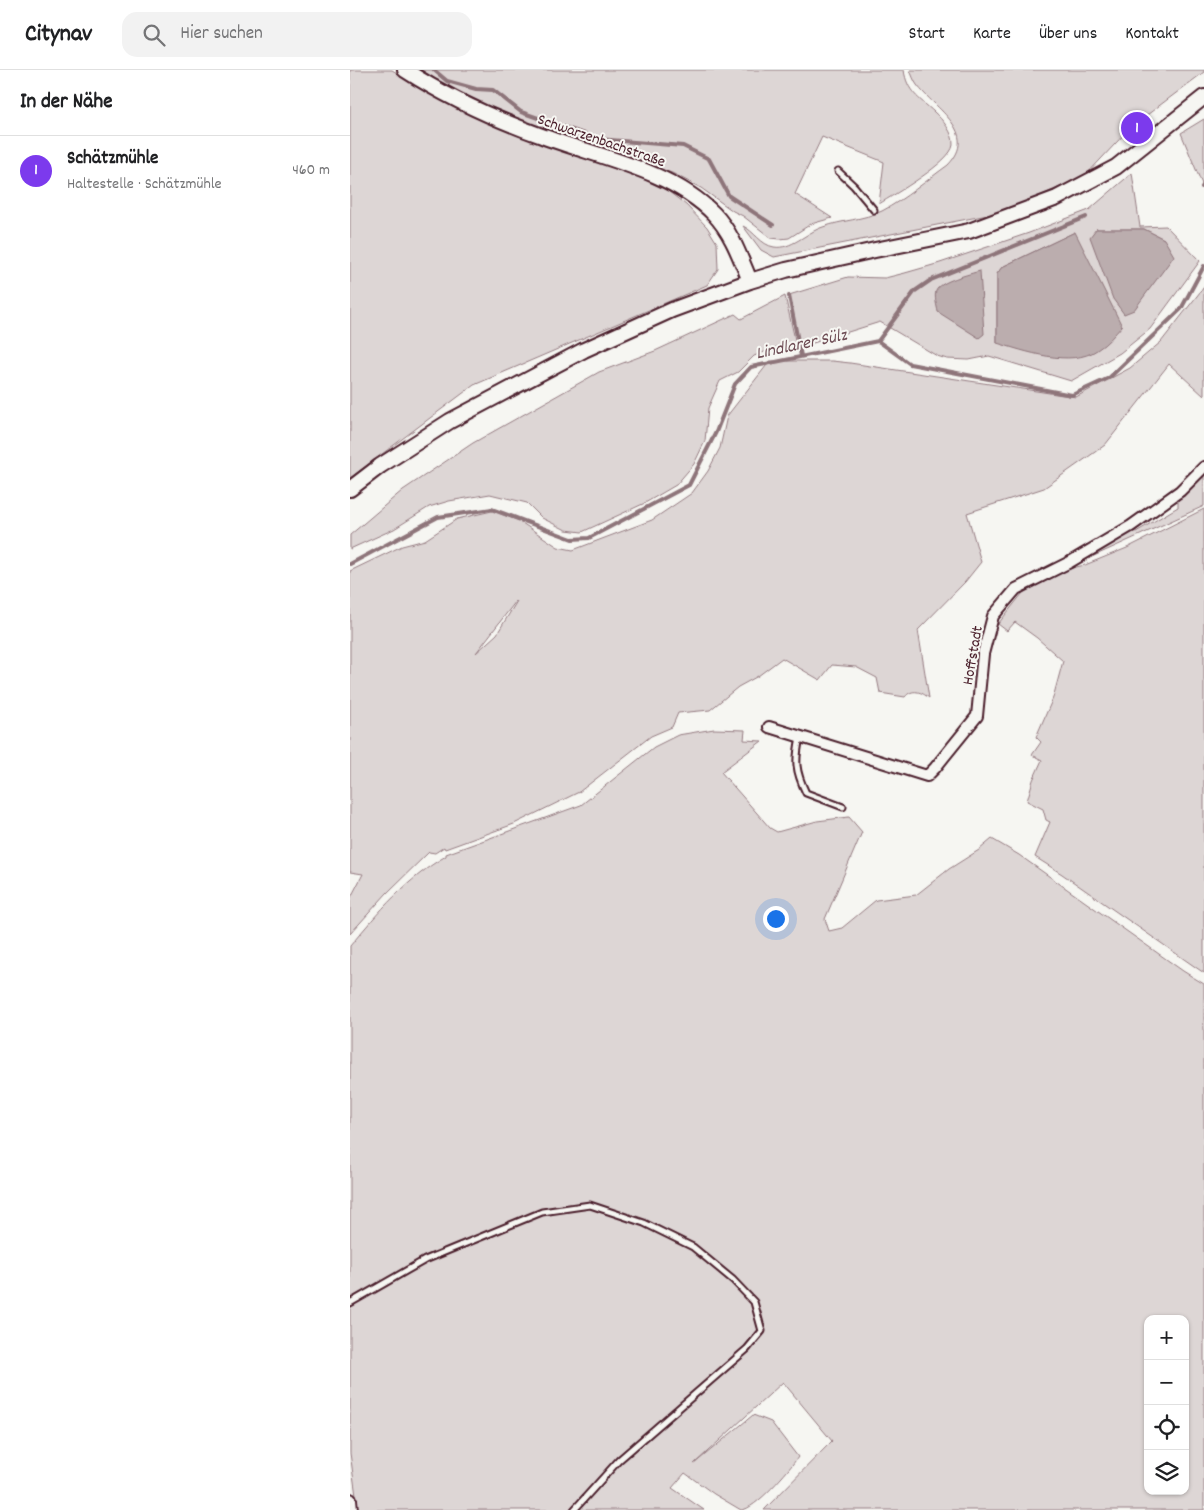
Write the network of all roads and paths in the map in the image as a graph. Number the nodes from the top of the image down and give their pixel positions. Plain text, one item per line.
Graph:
1 (405, 70) edge
2 (1204, 97) edge
3 (838, 170) dead end
4 (874, 210) dead end
5 (750, 281) junction
6 (1204, 467) edge
7 (350, 489) edge
8 (768, 727) dead end
9 (800, 737) junction
10 (843, 807) dead end
11 (350, 1303) edge
12 (350, 1500) edge
13 (351, 1510) edge
14 (574, 1510) edge

1 - 5 main road, Schwarzenbachstraße
2 - 5 main road
3 - 4 lane
5 - 7 main road
6 - 9 street, Hoffstadt
8 - 9 street, Hoffstadt
9 - 10 lane
11 - 14 lane
12 - 13 street

